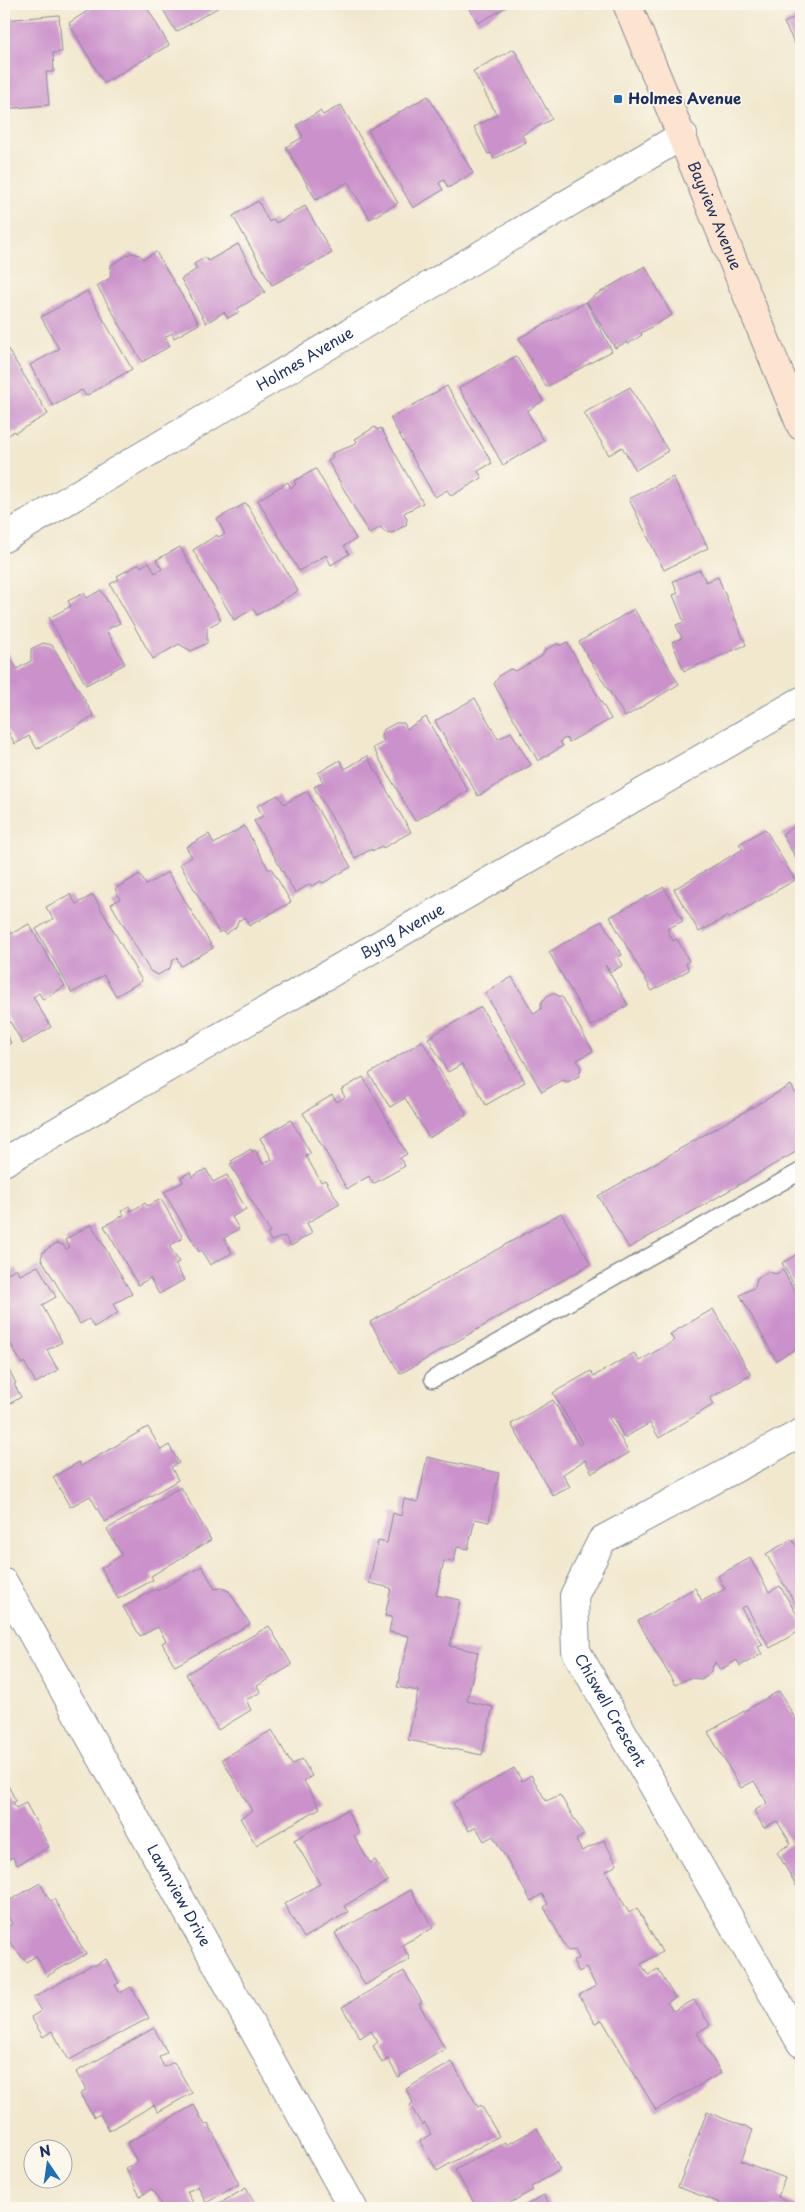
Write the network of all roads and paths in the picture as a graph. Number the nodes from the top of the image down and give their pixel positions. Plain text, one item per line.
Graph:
1 (628, 4) edge
2 (683, 135) junction
3 (801, 426) edge
4 (4, 538) edge
5 (801, 701) edge
6 (4, 1162) edge
7 (801, 1171) edge
8 (433, 1379) dead end
9 (801, 1433) edge
10 (4, 1583) edge
11 (801, 2043) edge
12 (353, 2208) edge

1 - 2 main road, Bayview Avenue
2 - 3 main road, Bayview Avenue
2 - 4 street, Holmes Avenue
5 - 6 street, Byng Avenue
7 - 8 lane
9 - 11 street, Chiswell Crescent
10 - 12 street, Lawnview Drive

